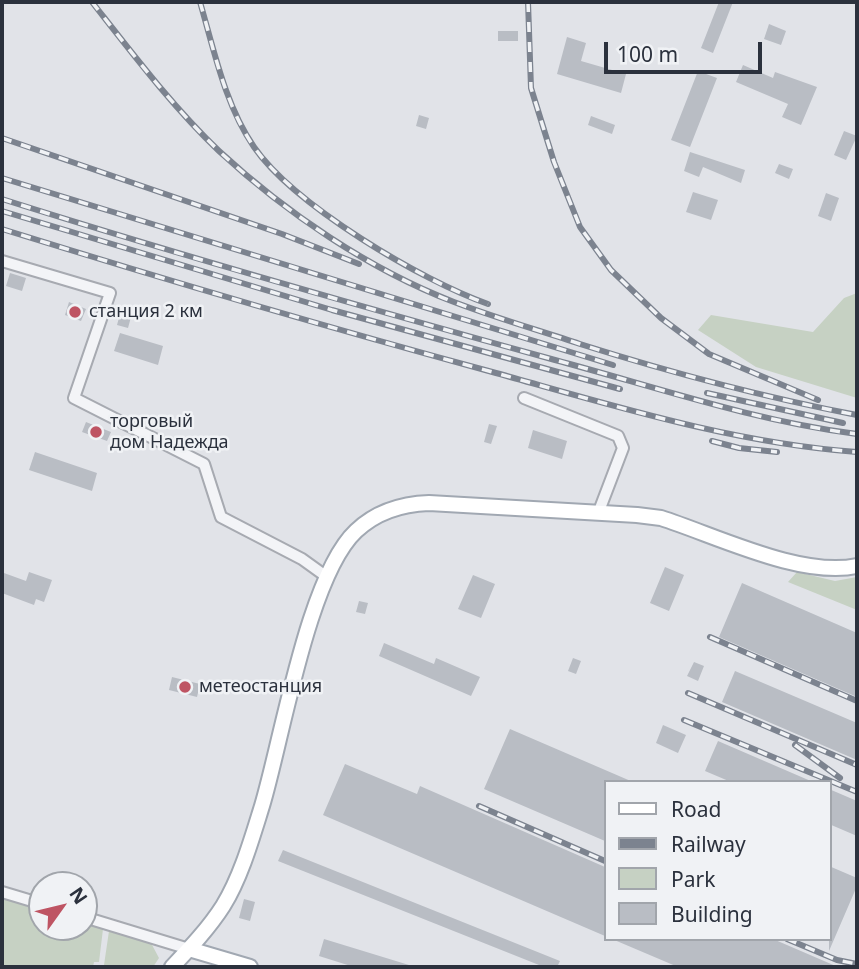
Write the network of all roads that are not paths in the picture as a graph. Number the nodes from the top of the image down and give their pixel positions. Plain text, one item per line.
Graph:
1 (2, 261) edge
2 (524, 398) dead end
3 (599, 511) junction
4 (857, 566) edge
5 (327, 577) junction
6 (2, 892) edge
7 (28, 900) edge
8 (98, 921) edge
9 (189, 949) junction
10 (172, 967) edge
11 (250, 967) edge

1 - 5 street
2 - 3 street
3 - 4 main road
3 - 5 main road
5 - 9 main road
6 - 7 street
8 - 9 street
9 - 10 main road
9 - 11 main road

